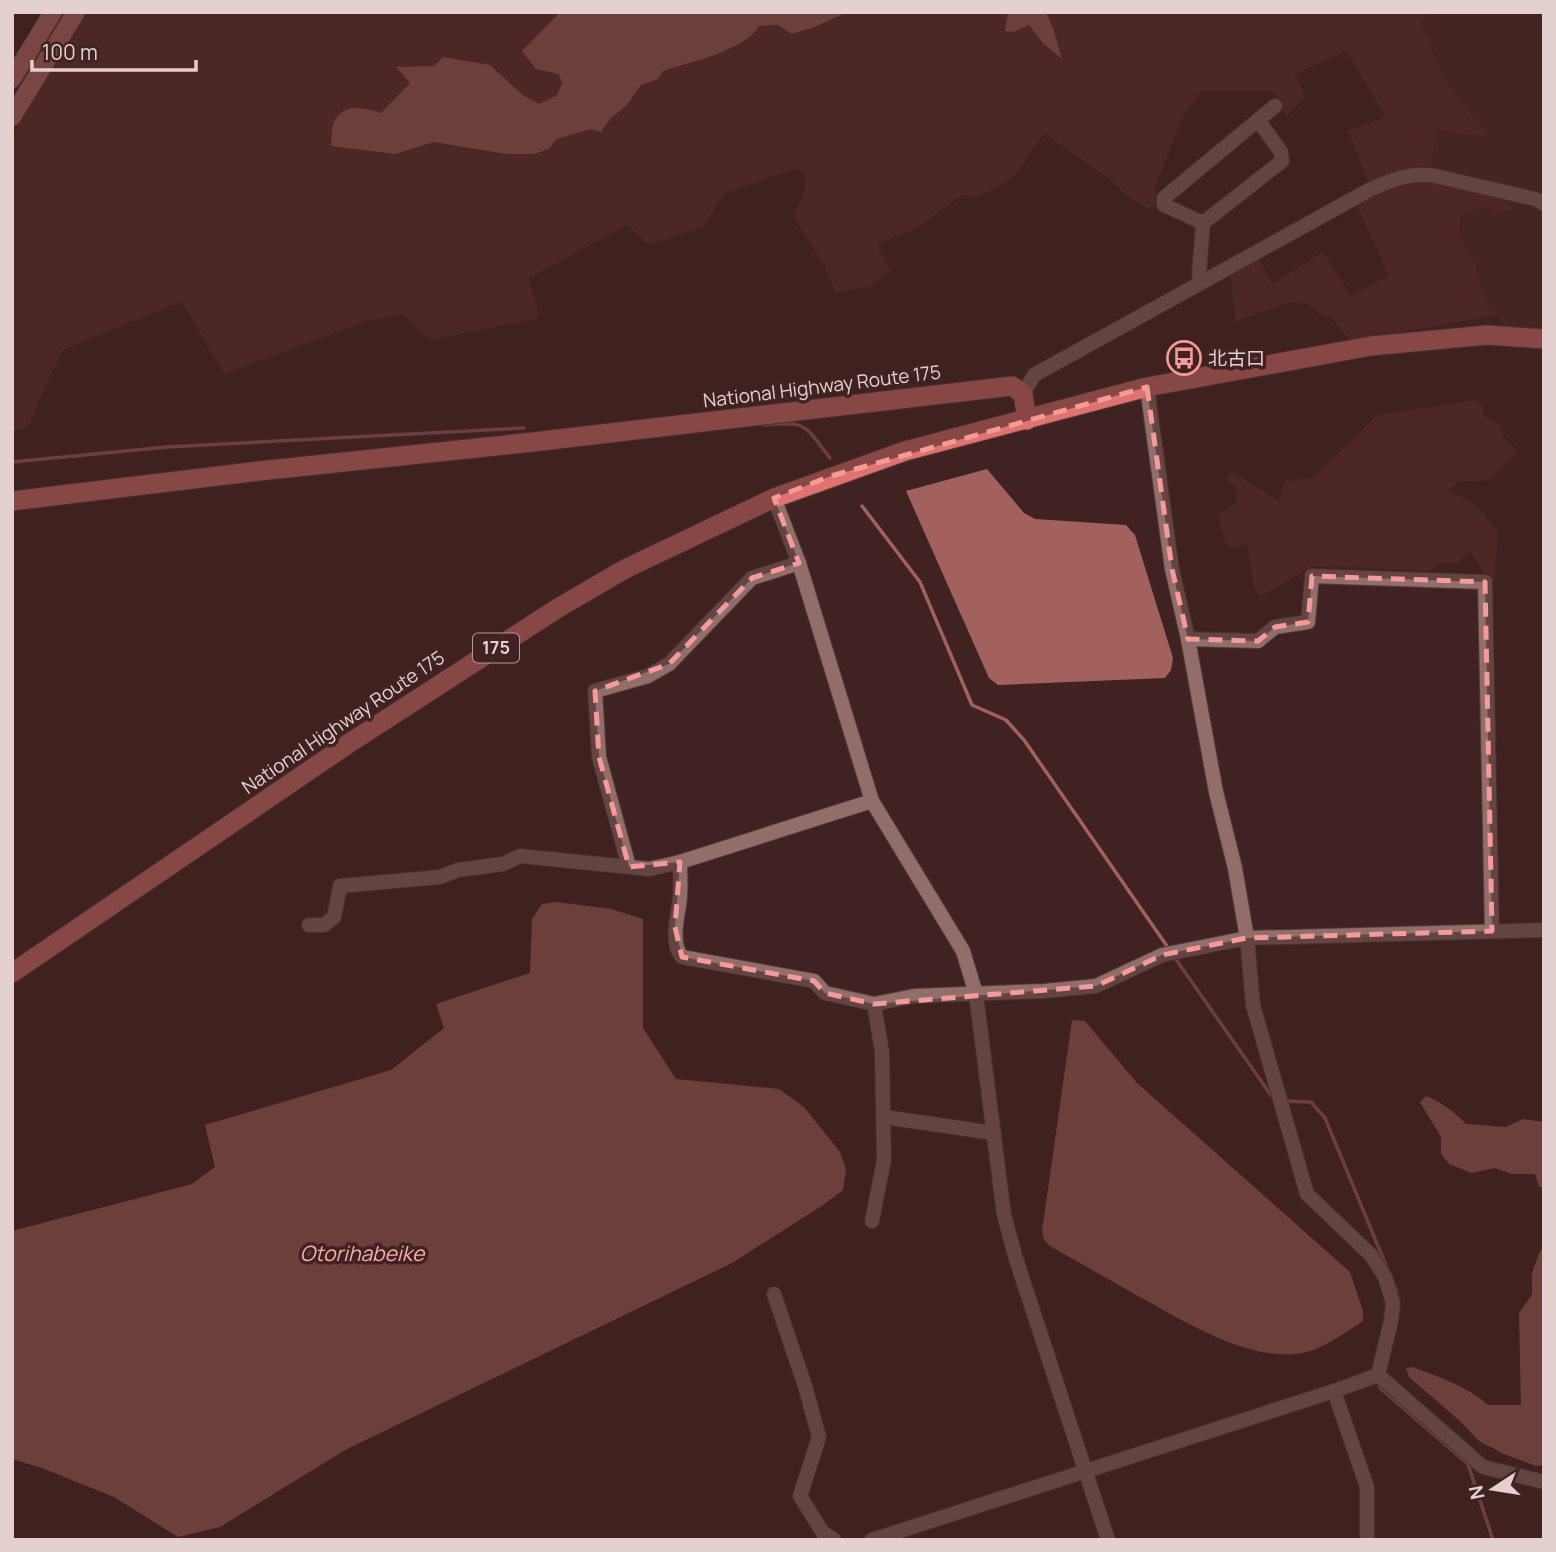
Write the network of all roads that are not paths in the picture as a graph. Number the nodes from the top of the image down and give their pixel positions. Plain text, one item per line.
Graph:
1 (52, 12) edge
2 (76, 12) edge
3 (12, 79) edge
4 (1275, 106) dead end
5 (12, 117) edge
6 (1258, 120) junction
7 (1544, 204) edge
8 (1203, 223) junction
9 (1201, 282) junction
10 (1544, 339) edge
11 (1147, 387) junction
12 (1023, 394) junction
13 (1027, 420) junction
14 (774, 498) junction
15 (12, 501) edge
16 (799, 563) junction
17 (1188, 639) junction
18 (872, 801) junction
19 (680, 862) junction
20 (629, 867) junction
21 (309, 925) dead end
22 (1544, 930) edge
23 (1492, 931) junction
24 (1247, 937) junction
25 (12, 973) edge
26 (976, 994) junction
27 (874, 1004) junction
28 (884, 1118) junction
29 (994, 1133) junction
30 (872, 1222) dead end
31 (774, 1294) dead end
32 (1378, 1375) junction
33 (1334, 1391) junction
34 (1086, 1471) junction
35 (1544, 1482) edge
36 (834, 1540) edge
37 (873, 1540) edge
38 (1108, 1540) edge
39 (1367, 1540) edge

1 - 3 main road
2 - 5 main road
4 - 6 street
6 - 8 street
6 - 8 street
7 - 9 street
8 - 9 street
9 - 12 street
10 - 11 highway, National Highway Route 175 / 175
11 - 13 highway, National Highway Route 175 / 175
11 - 17 street
12 - 13 highway
12 - 15 highway, National Highway Route 175
13 - 14 highway, National Highway Route 175 / 175
14 - 16 street
14 - 25 highway, National Highway Route 175 / 175
16 - 18 street
16 - 20 street
17 - 23 street
17 - 24 street
18 - 19 street
18 - 26 street
19 - 20 street
19 - 27 street
20 - 21 street
22 - 23 street
23 - 24 street
24 - 26 street
24 - 32 street
26 - 27 street
26 - 29 street
27 - 28 street
28 - 29 street
28 - 30 street
29 - 34 street
31 - 36 street
32 - 33 street
32 - 35 street
33 - 34 street
33 - 39 street
34 - 37 street
34 - 38 street

